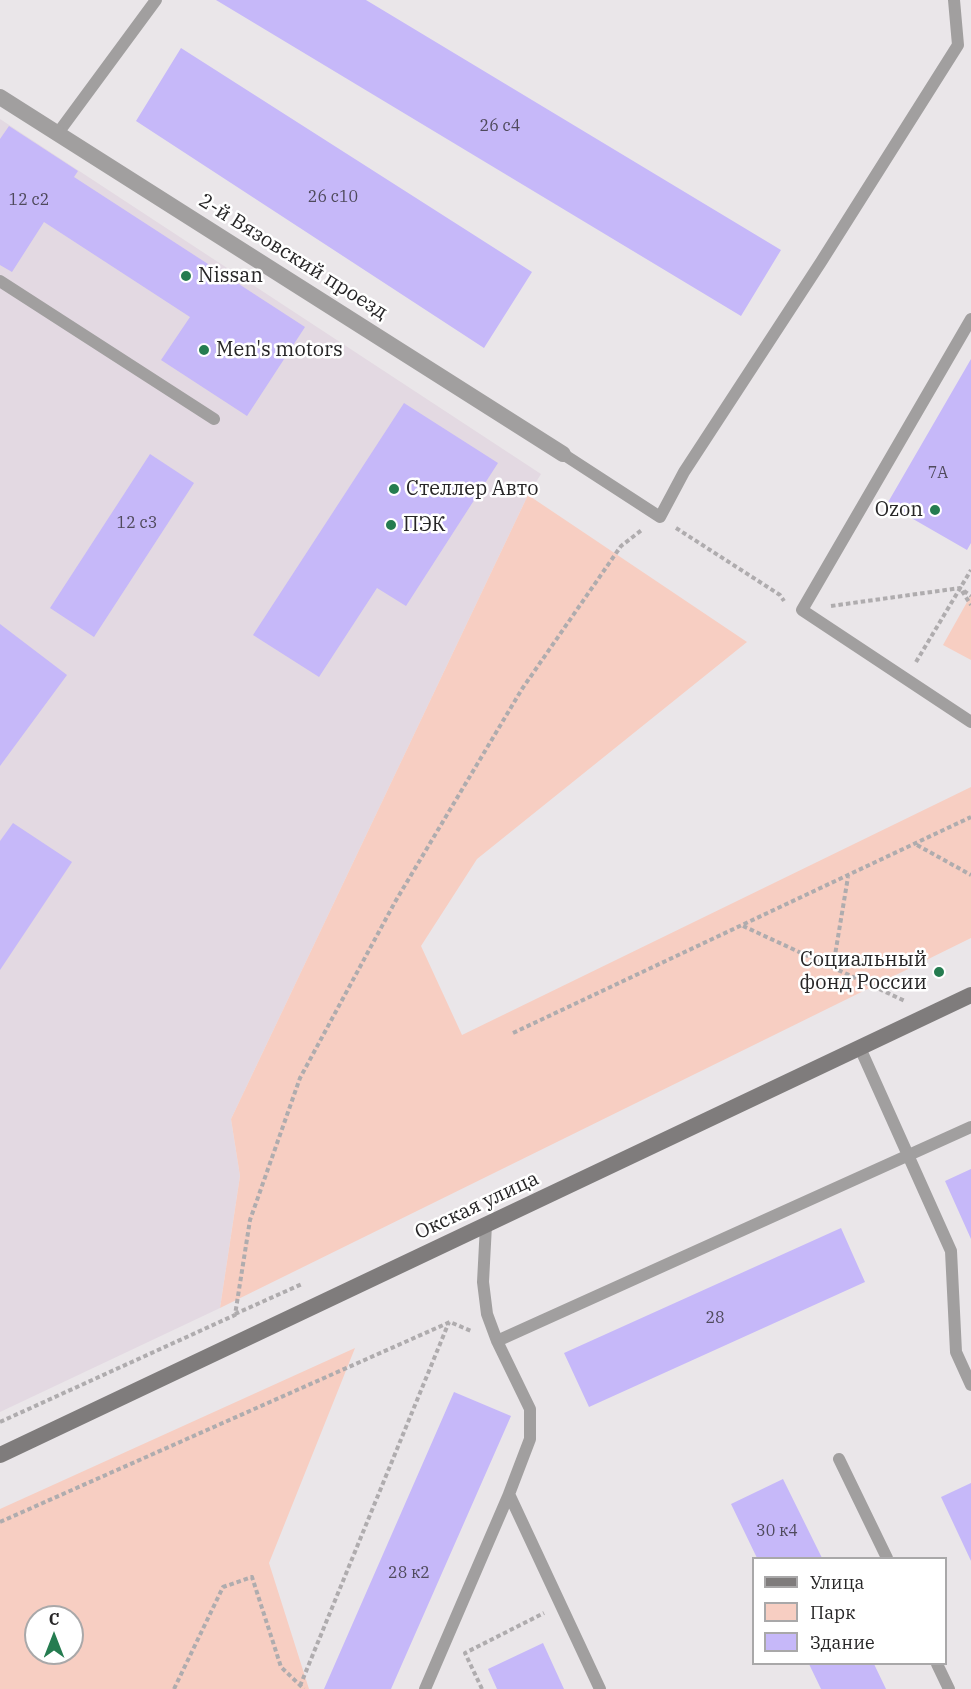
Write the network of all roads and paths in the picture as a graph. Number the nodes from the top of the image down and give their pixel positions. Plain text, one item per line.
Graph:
1 (156, 0) edge
2 (954, 0) edge
3 (0, 97) edge
4 (58, 133) junction
5 (0, 281) edge
6 (971, 320) edge
7 (214, 419) dead end
8 (563, 454) joint
9 (660, 517) junction
10 (971, 570) edge
11 (960, 588) junction
12 (971, 596) edge
13 (786, 604) dead end
14 (971, 605) edge
15 (802, 610) junction
16 (914, 664) dead end
17 (971, 722) edge
18 (971, 818) edge
19 (916, 844) junction
20 (971, 875) edge
21 (849, 876) junction
22 (743, 926) junction
23 (833, 967) junction
24 (971, 995) edge
25 (914, 1005) dead end
26 (513, 1034) dead end
27 (860, 1048) junction
28 (971, 1127) edge
29 (909, 1155) junction
30 (486, 1225) junction
31 (450, 1322) junction
32 (497, 1341) junction
33 (971, 1385) edge
34 (0, 1422) edge
35 (0, 1455) edge
36 (839, 1459) dead end
37 (509, 1494) junction
38 (0, 1522) edge
39 (886, 1557) edge
40 (561, 1605) junction
41 (937, 1665) edge
42 (302, 1687) edge
43 (174, 1689) edge
44 (425, 1689) edge
45 (482, 1689) edge
46 (600, 1689) edge
47 (949, 1689) edge

1 - 4 lane
2 - 9 lane
3 - 4 street, 2-й Вязовский проезд
4 - 8 street, 2-й Вязовский проезд
5 - 7 lane
6 - 15 lane
8 - 9 lane
9 - 13 path
9 - 34 path
10 - 11 path
11 - 12 path
11 - 14 path
11 - 15 path
11 - 16 path
15 - 17 lane
18 - 19 path
19 - 20 path
19 - 21 path
21 - 22 path
21 - 23 path
22 - 23 path
22 - 26 path
23 - 25 path
24 - 27 main road, Окская улица
27 - 29 lane
27 - 30 main road, Окская улица
28 - 29 lane
29 - 32 lane
29 - 33 lane
30 - 32 lane
30 - 35 main road, Окская улица
31 - 32 path
31 - 38 path
31 - 42 path
32 - 37 lane
36 - 39 lane
37 - 40 lane
37 - 44 lane
40 - 45 path
40 - 46 lane
41 - 47 lane
42 - 43 path

